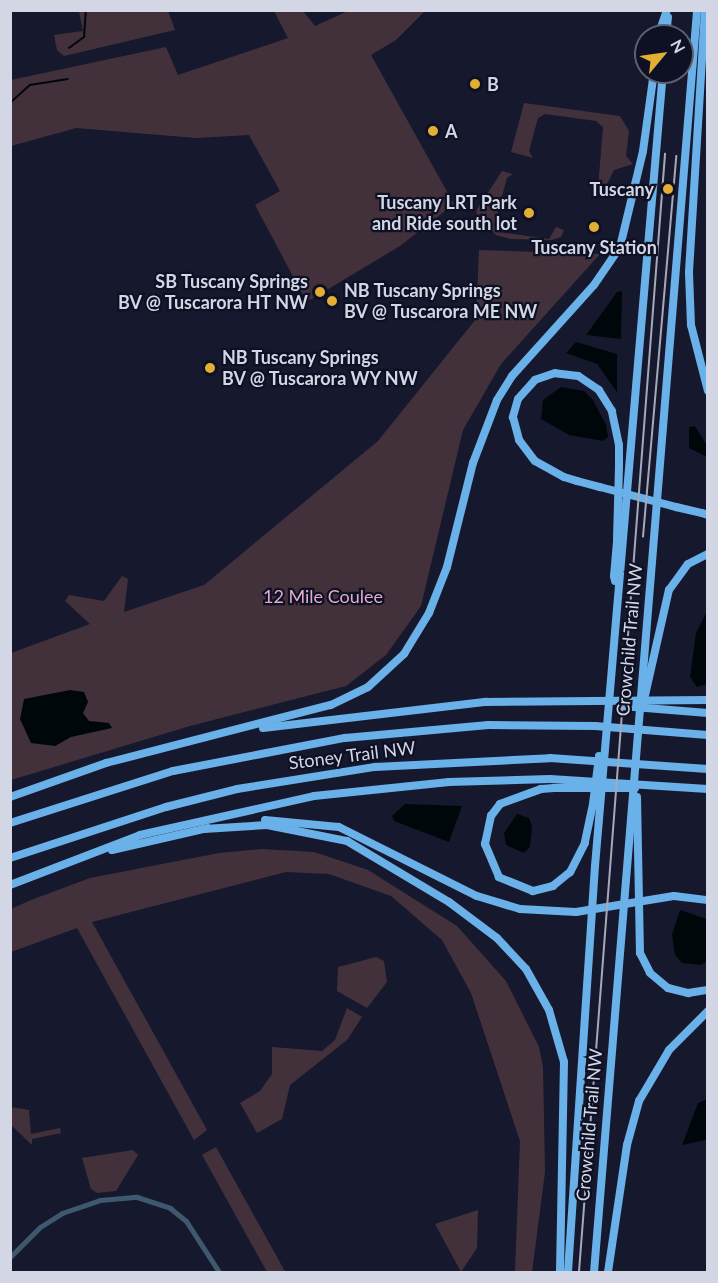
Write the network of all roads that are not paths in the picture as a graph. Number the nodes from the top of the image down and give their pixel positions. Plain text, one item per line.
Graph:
1 (697, 10) edge
2 (705, 10) edge
3 (652, 84) edge
4 (662, 84) edge
5 (708, 392) edge
6 (708, 515) edge
7 (708, 554) edge
8 (618, 594) junction
9 (647, 678) junction
10 (708, 700) edge
11 (546, 701) junction
12 (708, 713) edge
13 (246, 729) junction
14 (708, 735) edge
15 (605, 745) junction
16 (708, 769) edge
17 (662, 787) junction
18 (708, 789) edge
19 (10, 797) edge
20 (635, 804) junction
21 (10, 823) edge
22 (204, 829) junction
23 (10, 858) edge
24 (68, 861) junction
25 (10, 885) edge
26 (708, 900) edge
27 (708, 990) edge
28 (708, 1011) edge
29 (10, 1257) edge
30 (219, 1272) edge
31 (560, 1272) edge
32 (568, 1272) edge
33 (594, 1272) edge
34 (609, 1272) edge

1 - 9 highway, Crowchild Trail NW
2 - 5 highway
3 - 13 highway
4 - 8 highway, Crowchild Trail NW
6 - 8 highway
7 - 9 highway
8 - 15 highway, Crowchild Trail NW
9 - 20 highway, Crowchild Trail NW
10 - 11 highway
11 - 12 highway
11 - 13 highway
13 - 19 highway
14 - 21 highway, Stoney Trail NW
15 - 17 highway
15 - 32 highway, Crowchild Trail NW
16 - 23 highway, Stoney Trail NW
17 - 18 highway
17 - 24 highway
20 - 27 highway
20 - 33 highway, Crowchild Trail NW
22 - 24 highway
22 - 26 highway
22 - 31 highway
24 - 25 highway
28 - 34 highway
29 - 30 street

